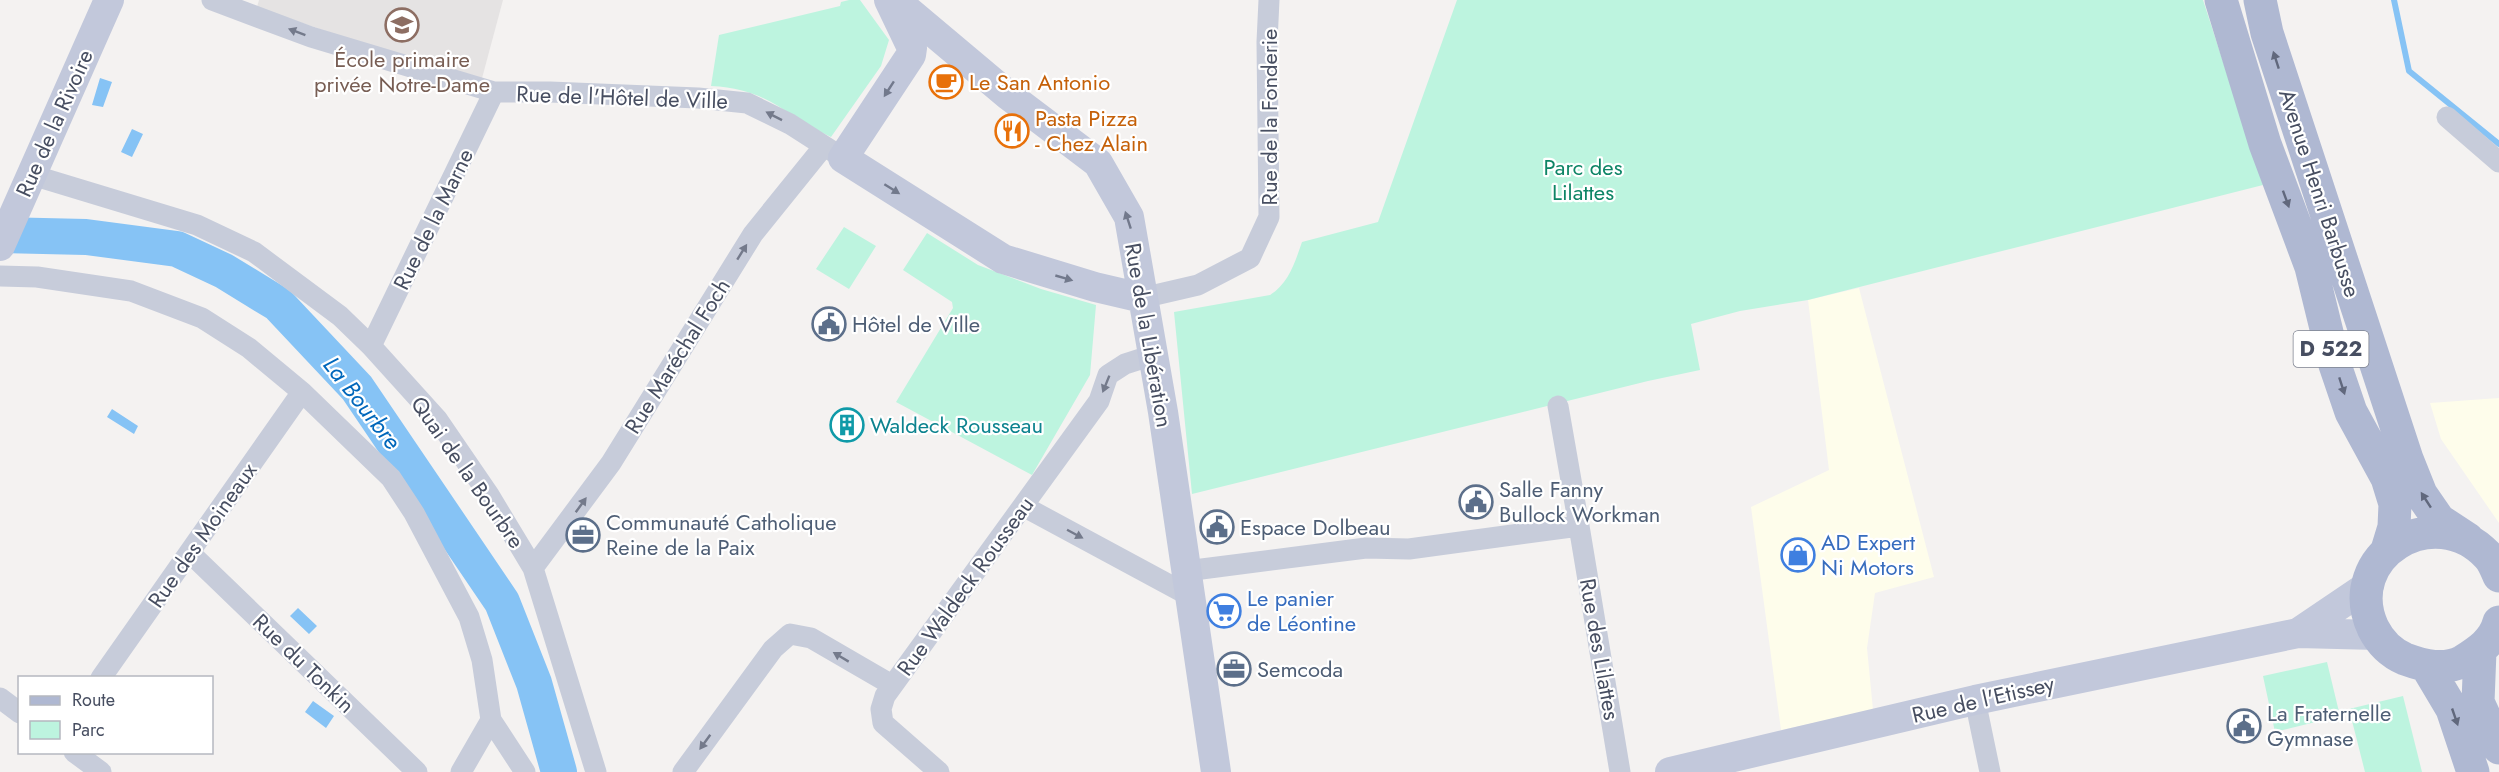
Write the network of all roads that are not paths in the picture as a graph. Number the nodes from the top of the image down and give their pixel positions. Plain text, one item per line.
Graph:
1 (109, 0) edge
2 (212, 0) edge
3 (889, 0) edge
4 (896, 0) edge
5 (1269, 0) edge
6 (2221, 0) edge
7 (2260, 0) edge
8 (947, 42) junction
9 (912, 48) junction
10 (494, 92) junction
11 (2447, 117) dead end
12 (833, 152) junction
13 (2499, 162) edge
14 (17, 194) edge
15 (0, 246) edge
16 (0, 276) edge
17 (1142, 298) junction
18 (371, 346) junction
19 (1153, 355) junction
20 (302, 392) junction
21 (1558, 406) dead end
22 (1023, 506) junction
23 (1579, 526) junction
24 (2387, 550) junction
25 (190, 553) junction
26 (2487, 555) edge
27 (533, 568) junction
28 (1187, 583) junction
29 (2369, 585) junction
30 (2499, 622) edge
31 (2298, 633) junction
32 (2377, 635) junction
33 (2480, 651) junction
34 (2427, 667) junction
35 (102, 676) edge
36 (892, 685) junction
37 (0, 698) edge
38 (1975, 700) junction
39 (18, 711) edge
40 (491, 720) junction
41 (2499, 748) edge
42 (75, 754) edge
43 (101, 772) edge
44 (417, 772) edge
45 (461, 772) edge
46 (525, 772) edge
47 (596, 772) edge
48 (683, 772) edge
49 (939, 772) edge
50 (1216, 772) edge
51 (1620, 772) edge
52 (1670, 772) edge
53 (1990, 772) edge
54 (2473, 772) edge

1 - 14 street, Rue de la Rivoire
10 -> 2 street, Rue de l'Hôtel de Ville
3 - 9 street
4 - 8 street, Rue de la Libération
5 - 17 street, Rue de la Fonderie
6 -> 24 main road, Avenue Henri Barbusse / D 522
26 -> 7 main road, Avenue Henri Barbusse / D 522
8 - 9 street
17 -> 8 street, Rue de la Libération
9 -> 12 street
12 -> 10 street, Rue de l'Hôtel de Ville
10 - 18 street, Rue de la Marne
11 - 13 street
12 -> 17 street, Rue de l'Hôtel de Ville
27 -> 12 street, Rue Maréchal Foch
14 - 15 street, Rue de la Rivoire
14 - 18 street, Quai de la Bourbre
16 - 20 street
17 - 19 street, Rue de la Libération
18 - 27 street, Quai de la Bourbre
19 -> 22 street, Rue Waldeck Rousseau
19 - 28 street, Rue de la Libération
20 - 25 street, Rue des Moineaux
20 - 40 street
21 - 23 street, Rue des Lilattes
22 -> 28 street
22 - 36 street, Rue Waldeck Rousseau
23 - 28 street
23 - 51 street, Rue des Lilattes
24 - 26 main road
24 - 29 main road
25 - 35 street, Rue des Moineaux
25 - 44 street, Rue du Tonkin
27 - 47 street, Quai de la Bourbre
28 - 50 street, Rue de la Libération
29 - 31 street, Rue de l'Etissey
29 - 32 main road
30 - 33 main road
31 - 32 street, Rue de l'Etissey
31 - 38 street, Rue de l'Etissey
32 - 34 main road
33 - 34 main road
33 - 41 main road
34 -> 54 main road
36 -> 48 street, Rue Waldeck Rousseau
36 - 49 street
37 - 39 street
38 - 52 street, Rue de l'Etissey
38 - 53 street
40 - 45 street
40 - 46 street
42 - 43 street

